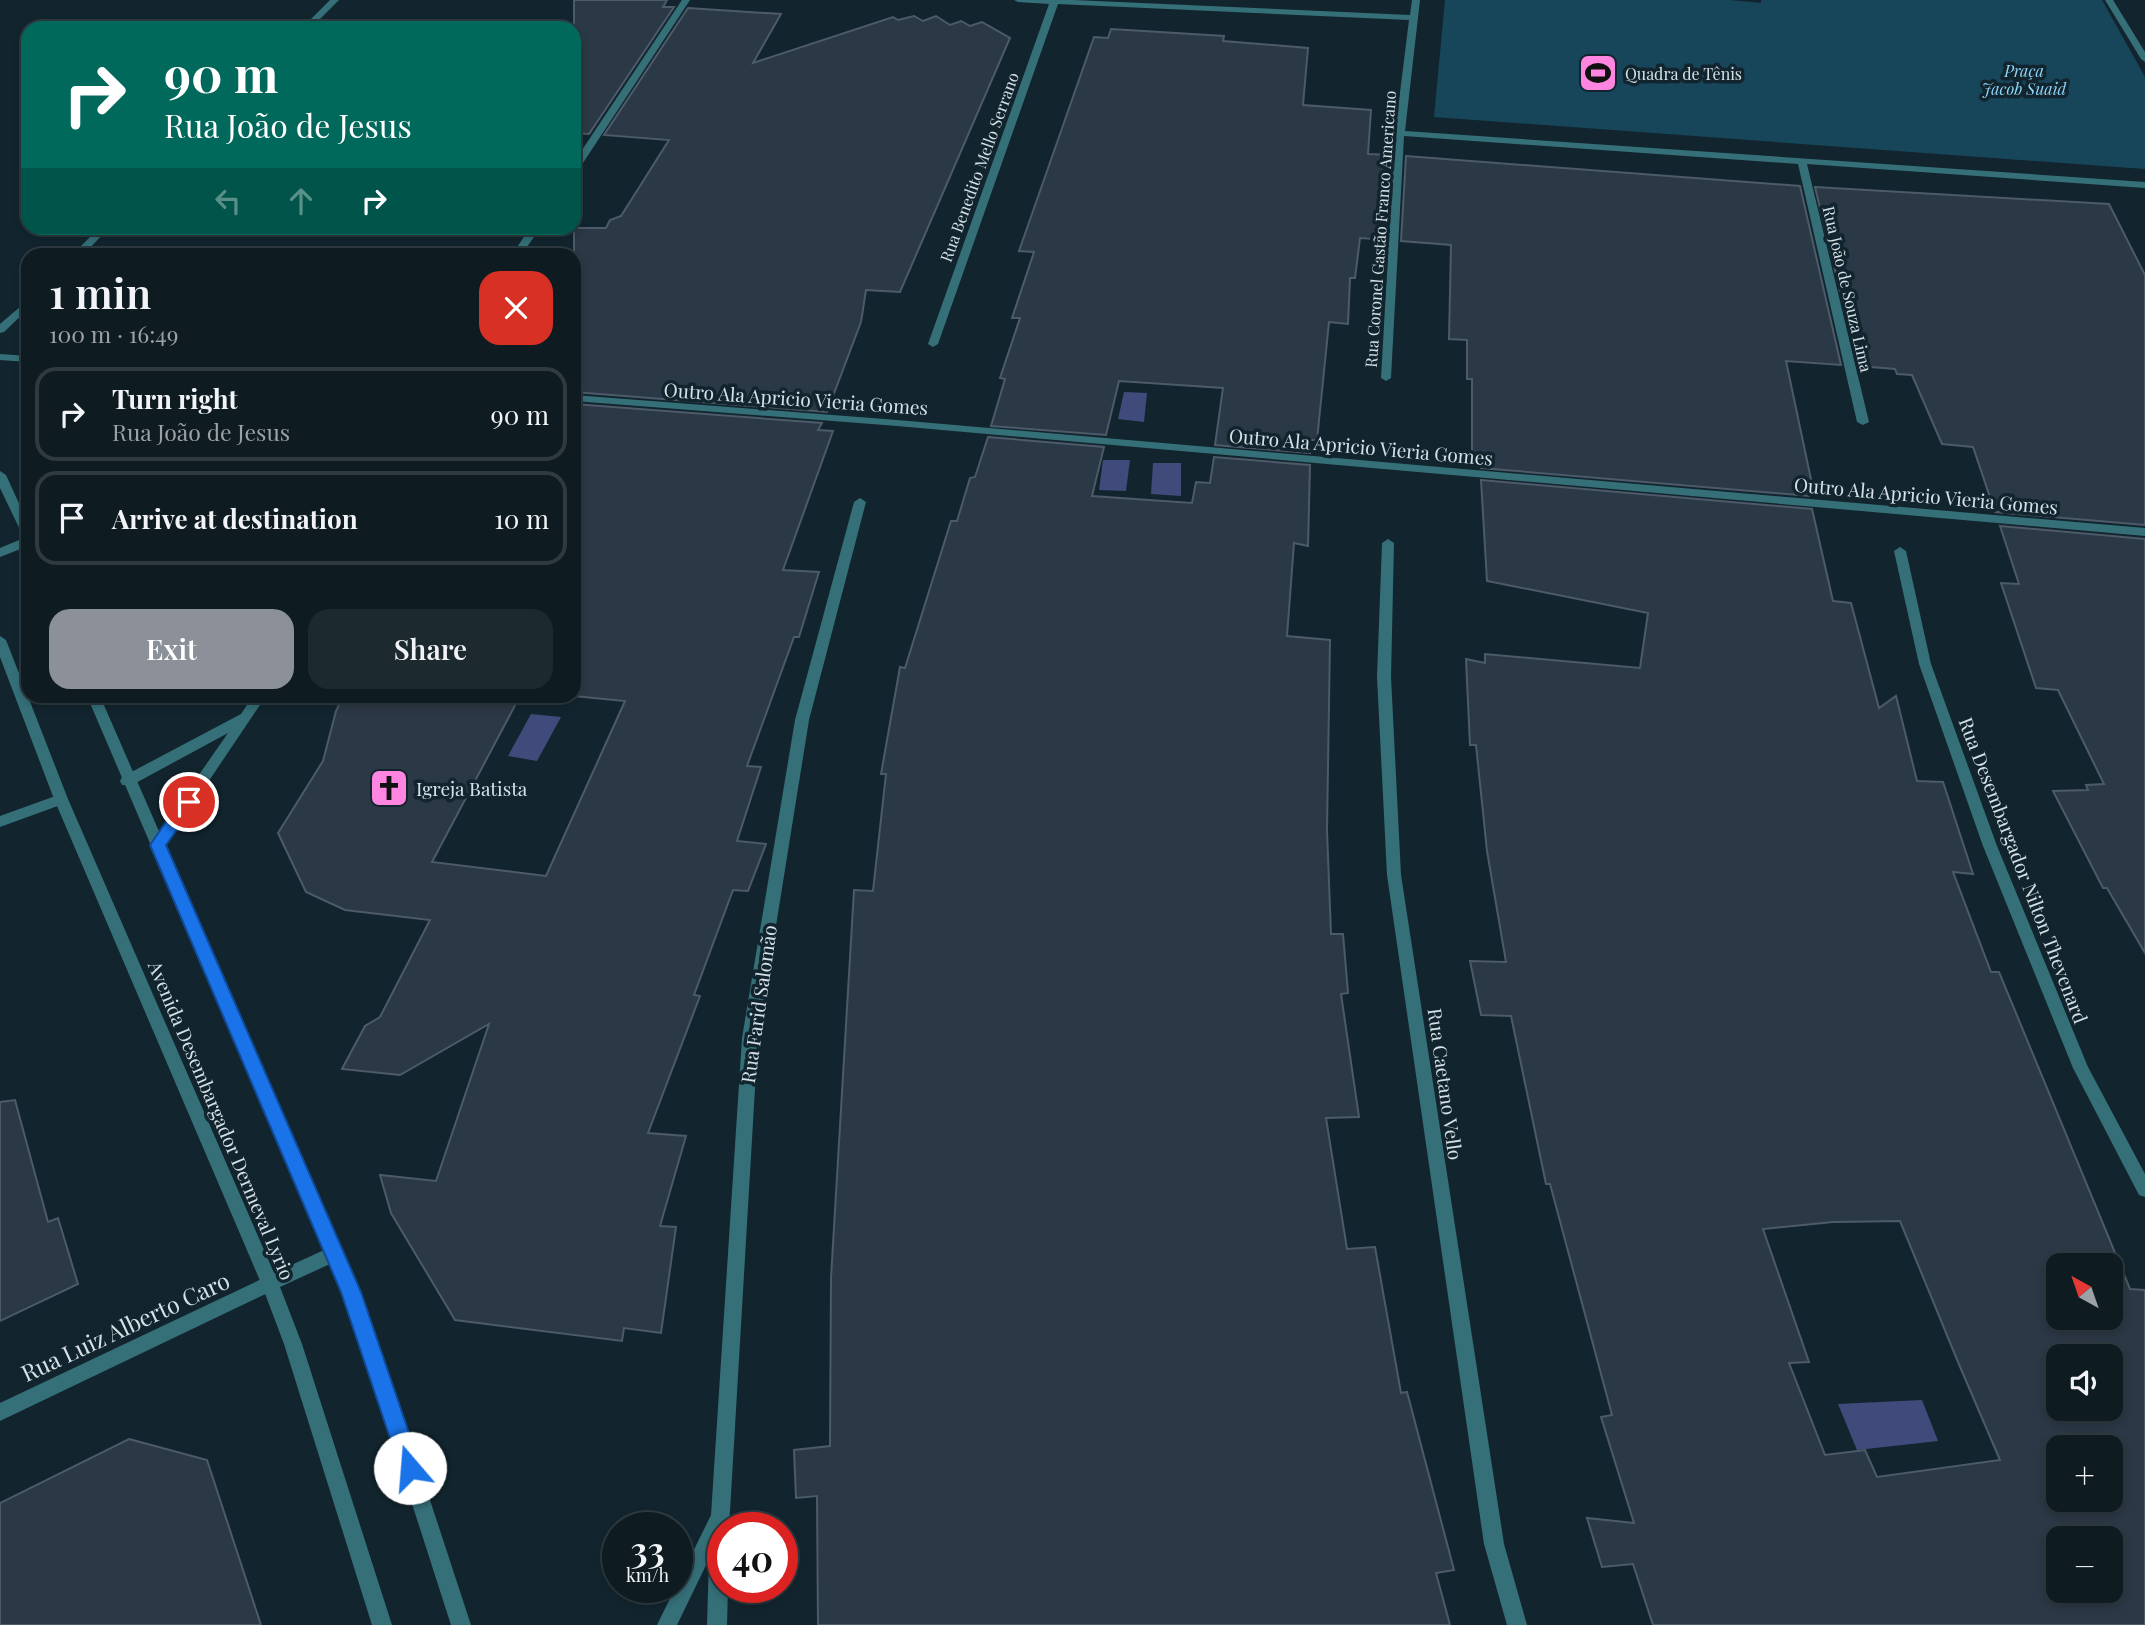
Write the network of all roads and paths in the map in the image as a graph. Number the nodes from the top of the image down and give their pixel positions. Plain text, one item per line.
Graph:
1 (335, 0) edge
2 (686, 0) edge
3 (1018, 0) edge
4 (1416, 0) edge
5 (2109, 0) edge
6 (1055, 1) edge
7 (1415, 18) junction
8 (313, 21) edge
9 (2145, 59) edge
10 (1400, 133) junction
11 (581, 158) edge
12 (1802, 162) junction
13 (2145, 185) edge
14 (97, 235) edge
15 (84, 248) edge
16 (21, 310) edge
17 (0, 330) edge
18 (933, 344) dead end
19 (0, 357) edge
20 (21, 358) edge
21 (1386, 378) dead end
22 (581, 399) edge
23 (1863, 422) dead end
24 (2, 483) edge
25 (860, 502) dead end
26 (21, 524) edge
27 (2145, 532) edge
28 (21, 542) edge
29 (1388, 543) dead end
30 (1900, 551) dead end
31 (0, 553) edge
32 (0, 640) edge
33 (21, 695) edge
34 (24, 703) edge
35 (96, 703) edge
36 (256, 703) edge
37 (250, 715) junction
38 (127, 781) junction
39 (61, 799) junction
40 (0, 822) edge
41 (158, 845) junction
42 (2145, 1190) edge
43 (335, 1253) junction
44 (270, 1283) junction
45 (0, 1412) edge
46 (720, 1512) edge
47 (707, 1543) edge
48 (718, 1603) edge
49 (382, 1625) edge
50 (461, 1625) edge
51 (667, 1625) edge
52 (717, 1625) edge
53 (1517, 1625) edge

1 - 8 street
2 - 11 street
3 - 6 street
4 - 7 street, Rua Coronel Gastão Franco Americano
5 - 9 street
6 - 7 street
6 - 18 street, Rua Benedito Mello Serrano
7 - 10 street, Rua Coronel Gastão Franco Americano
10 - 12 street
10 - 21 street, Rua Coronel Gastão Franco Americano
12 - 13 street
12 - 23 street, Rua João de Souza Lima
14 - 15 street
16 - 17 street
19 - 20 street
22 - 27 street, Outro Ala Apricio Vieria Gomes
24 - 26 street
25 - 46 street, Rua Farid Salomão
28 - 31 street
29 - 53 street, Rua Caetano Vello
30 - 42 street, Rua Desembargador Nilton Thevenard
32 - 33 street, Avenida Desembargador Dermeval Lyrio
34 - 39 street, Avenida Desembargador Dermeval Lyrio
35 - 38 street
36 - 37 street
37 - 38 street
37 - 41 street
38 - 41 street
39 - 40 street
39 - 44 street, Avenida Desembargador Dermeval Lyrio
41 - 43 street
43 - 44 street, Rua Luiz Alberto Caro
43 - 50 street
44 - 45 street, Rua Luiz Alberto Caro
44 - 49 street, Avenida Desembargador Dermeval Lyrio
47 - 51 street, Rua Farid Salomão
48 - 52 street, Rua Farid Salomão

